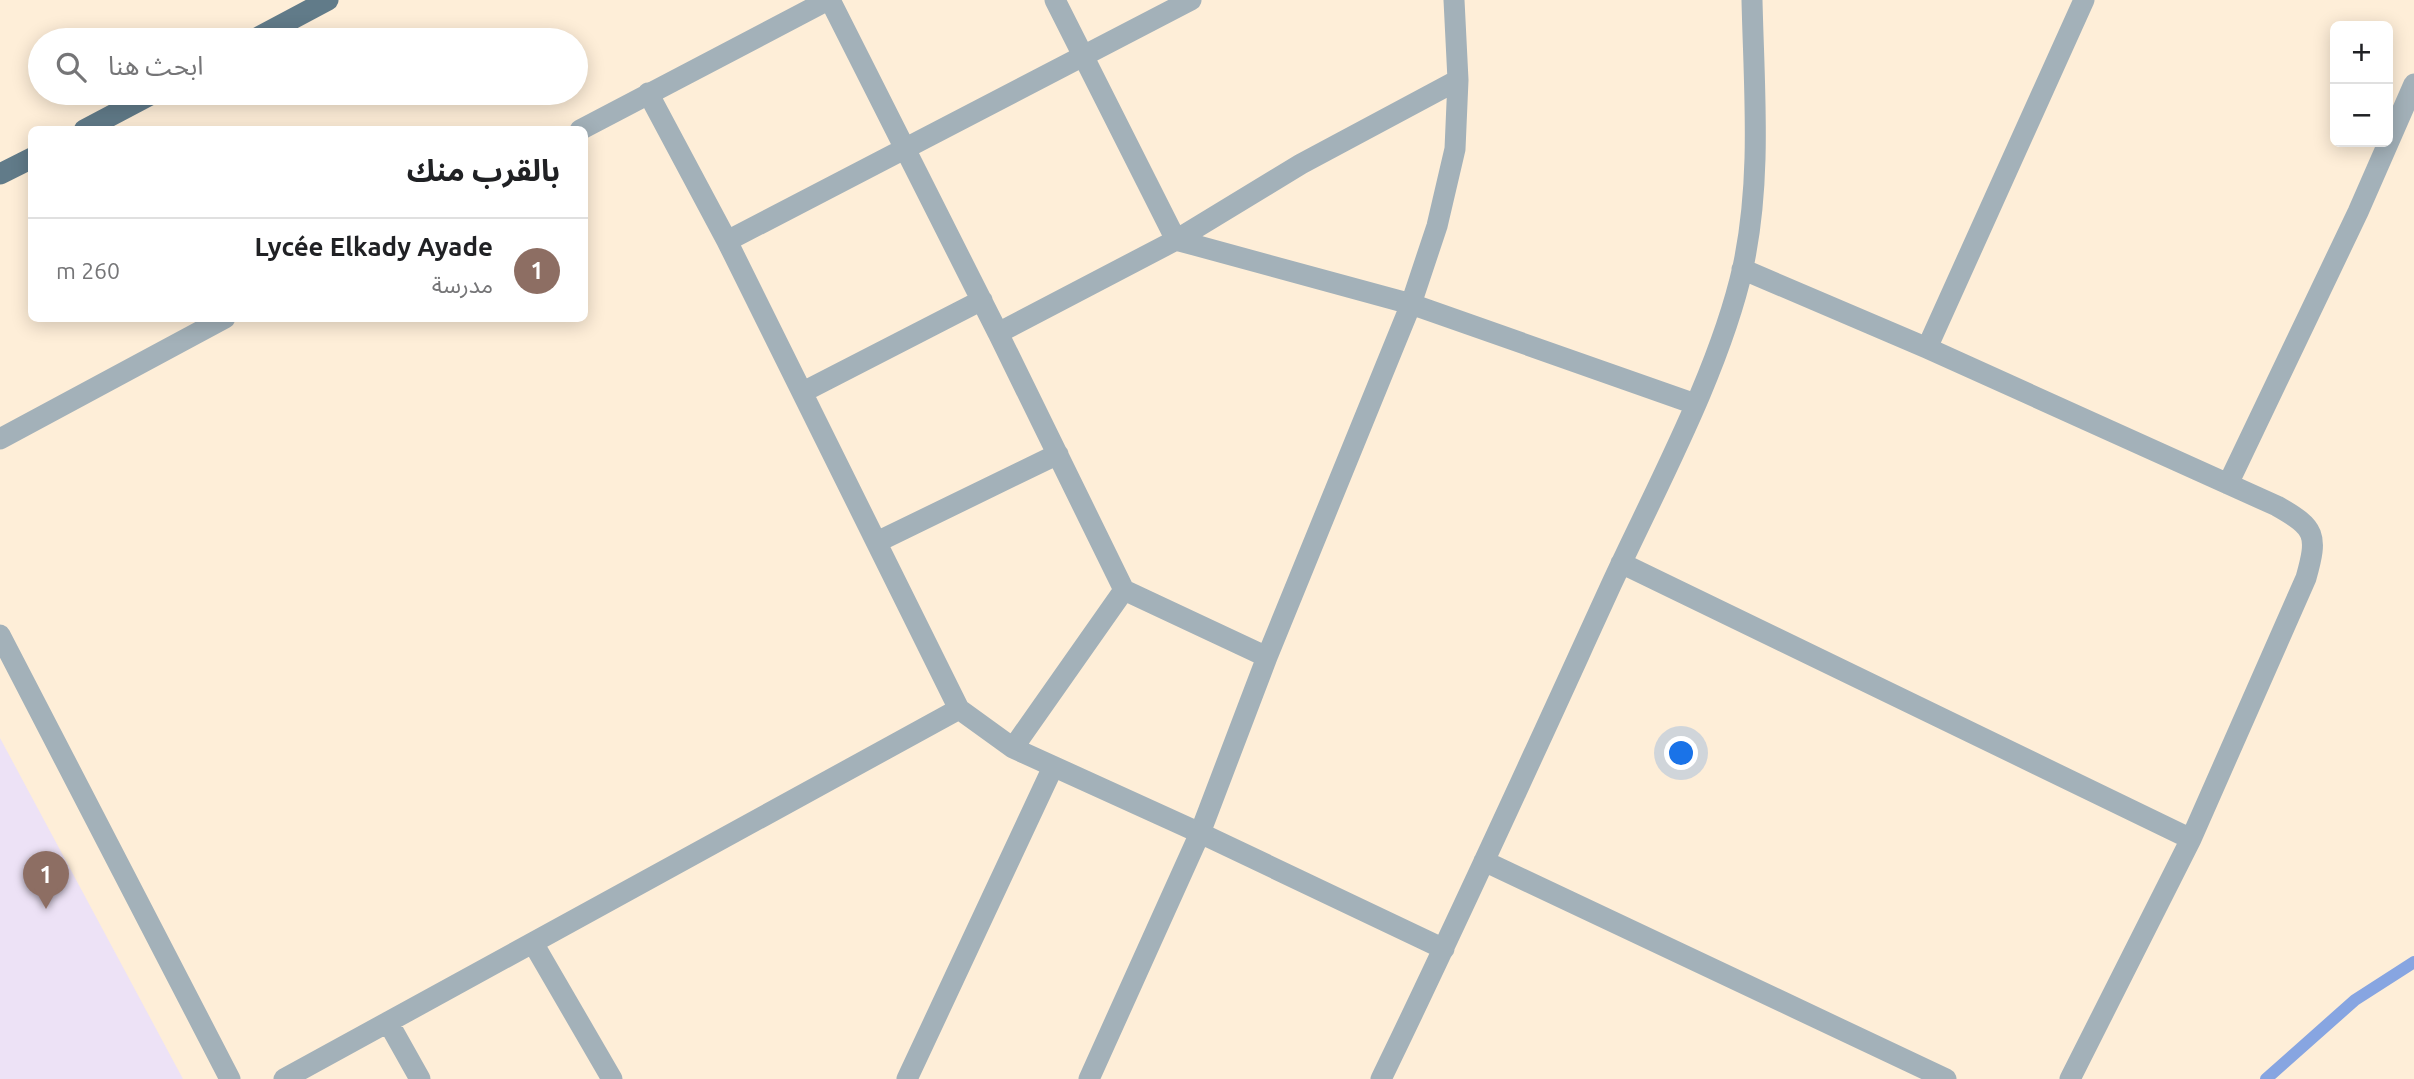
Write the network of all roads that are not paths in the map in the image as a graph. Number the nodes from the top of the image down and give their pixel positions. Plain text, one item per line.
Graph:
1 (328, 0) edge
2 (829, 0) edge
3 (1055, 0) edge
4 (1191, 0) edge
5 (1454, 0) edge
6 (1752, 0) edge
7 (2084, 0) edge
8 (276, 28) edge
9 (1085, 56) junction
10 (1458, 80) junction
11 (2414, 84) edge
12 (648, 93) junction
13 (131, 105) edge
14 (92, 126) edge
15 (587, 126) edge
16 (904, 149) junction
17 (28, 160) edge
18 (0, 174) edge
19 (1176, 240) junction
20 (727, 241) junction
21 (1742, 269) junction
22 (982, 300) junction
23 (1411, 304) junction
24 (218, 322) edge
25 (998, 333) junction
26 (1927, 348) junction
27 (803, 392) junction
28 (1695, 404) junction
29 (0, 439) edge
30 (1058, 454) junction
31 (2228, 484) junction
32 (877, 542) junction
33 (1621, 563) junction
34 (1124, 590) junction
35 (0, 635) edge
36 (1266, 657) junction
37 (959, 709) junction
38 (1013, 748) junction
39 (1052, 767) junction
40 (1200, 833) junction
41 (2191, 839) junction
42 (1484, 861) junction
43 (533, 943) junction
44 (1444, 949) junction
45 (388, 1022) junction
46 (230, 1079) edge
47 (284, 1079) edge
48 (421, 1079) edge
49 (612, 1079) edge
50 (907, 1079) edge
51 (1089, 1079) edge
52 (1381, 1079) edge
53 (1946, 1079) edge
54 (2070, 1079) edge

1 - 8 main road
2 - 12 street
2 - 16 street
3 - 9 street
4 - 9 street
5 - 10 street
6 - 21 street
7 - 26 street
9 - 16 street
9 - 19 street
10 - 19 street
10 - 23 street
11 - 31 street
12 - 15 street
12 - 20 street
13 - 14 main road
16 - 20 street
16 - 22 street
17 - 18 main road
19 - 23 street
19 - 25 street
20 - 27 street
21 - 26 street
21 - 28 street
22 - 25 street
22 - 27 street
23 - 28 street
23 - 36 street
24 - 29 street
25 - 30 street
26 - 31 street
27 - 32 street
28 - 33 street
30 - 32 street
30 - 34 street
31 - 41 street
32 - 37 street
33 - 41 street
33 - 42 street
34 - 36 street
34 - 38 street
35 - 46 street
36 - 40 street
37 - 38 street
37 - 43 street
38 - 39 street
39 - 40 street
39 - 50 street
40 - 44 street
40 - 51 street
41 - 54 street
42 - 44 street
42 - 53 street
43 - 45 street
43 - 49 street
44 - 52 street
45 - 47 street
45 - 48 street

